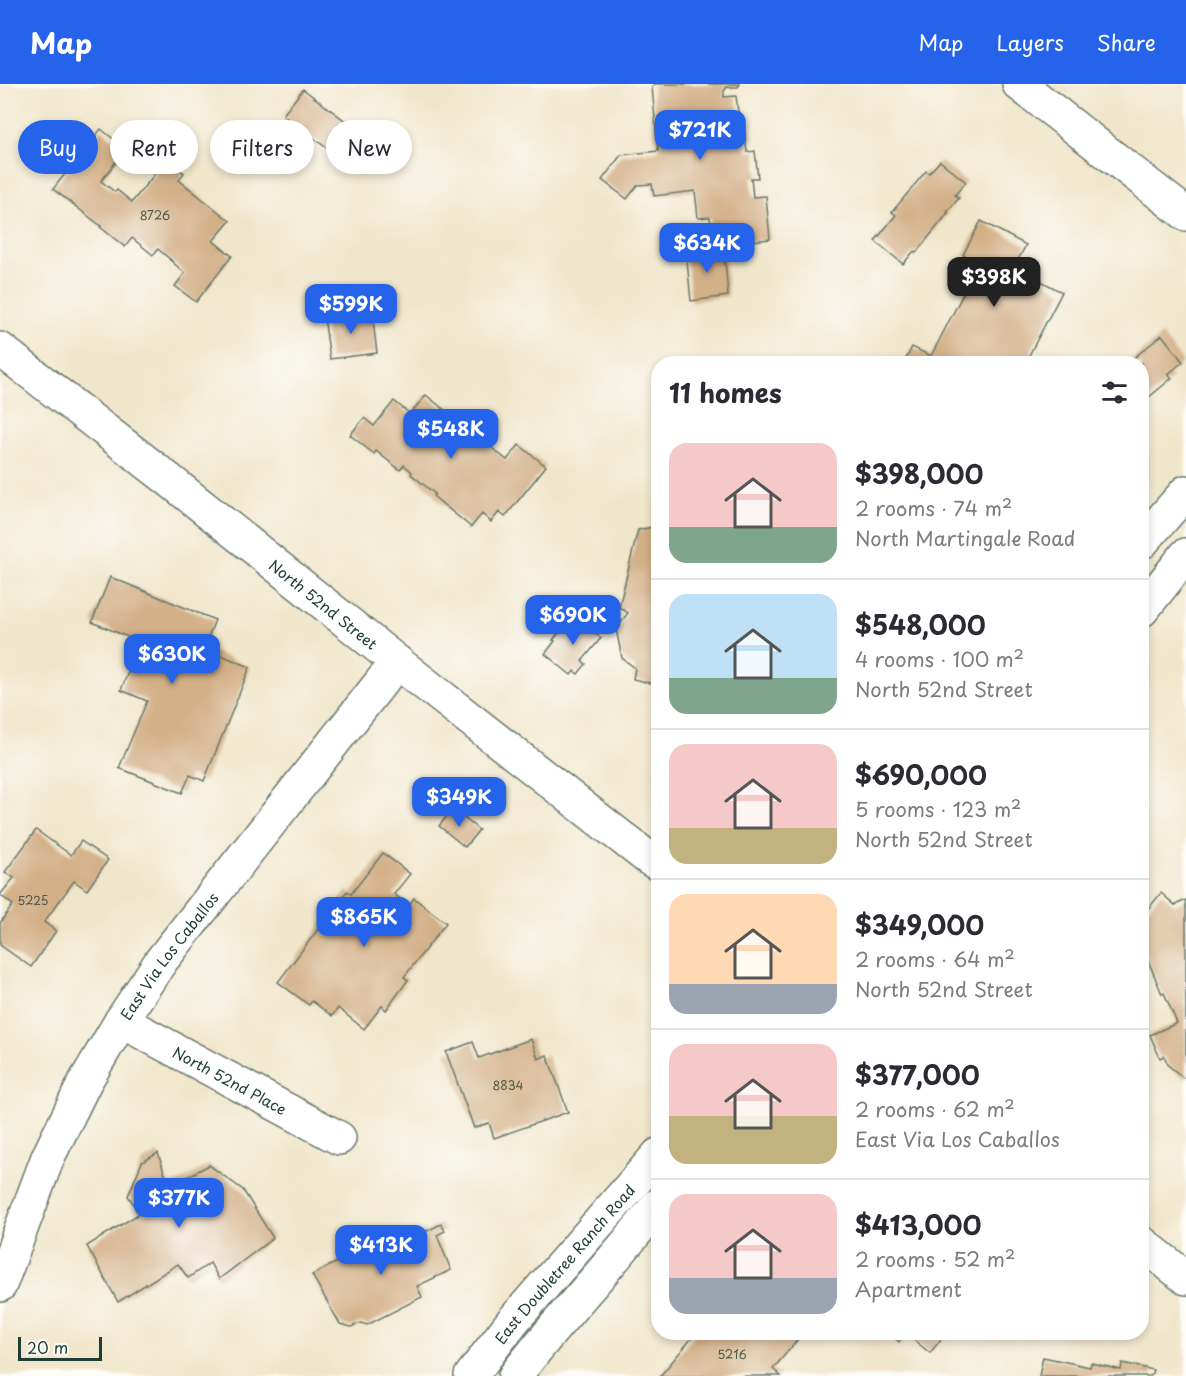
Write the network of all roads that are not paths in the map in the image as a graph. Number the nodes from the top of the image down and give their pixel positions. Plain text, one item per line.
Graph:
1 (1019, 84) edge
2 (1186, 214) edge
3 (0, 348) edge
4 (1186, 492) edge
5 (1149, 534) edge
6 (1186, 555) edge
7 (1149, 601) edge
8 (397, 662) junction
9 (651, 861) edge
10 (121, 1021) junction
11 (339, 1138) dead end
12 (651, 1163) edge
13 (651, 1214) edge
14 (1149, 1249) edge
15 (1186, 1278) edge
16 (0, 1285) edge
17 (512, 1322) junction
18 (538, 1346) junction
19 (471, 1376) edge
20 (515, 1376) edge

1 - 2 street
3 - 8 street, North 52nd Street
4 - 5 street
6 - 7 street
8 - 9 street, North 52nd Street
8 - 10 street, East Via Los Caballos
10 - 11 street, North 52nd Place
10 - 16 street, East Via Los Caballos
12 - 17 street, East Doubletree Ranch Road
13 - 18 street
14 - 15 street
17 - 18 street
17 - 19 street, East Doubletree Ranch Road
18 - 20 street

